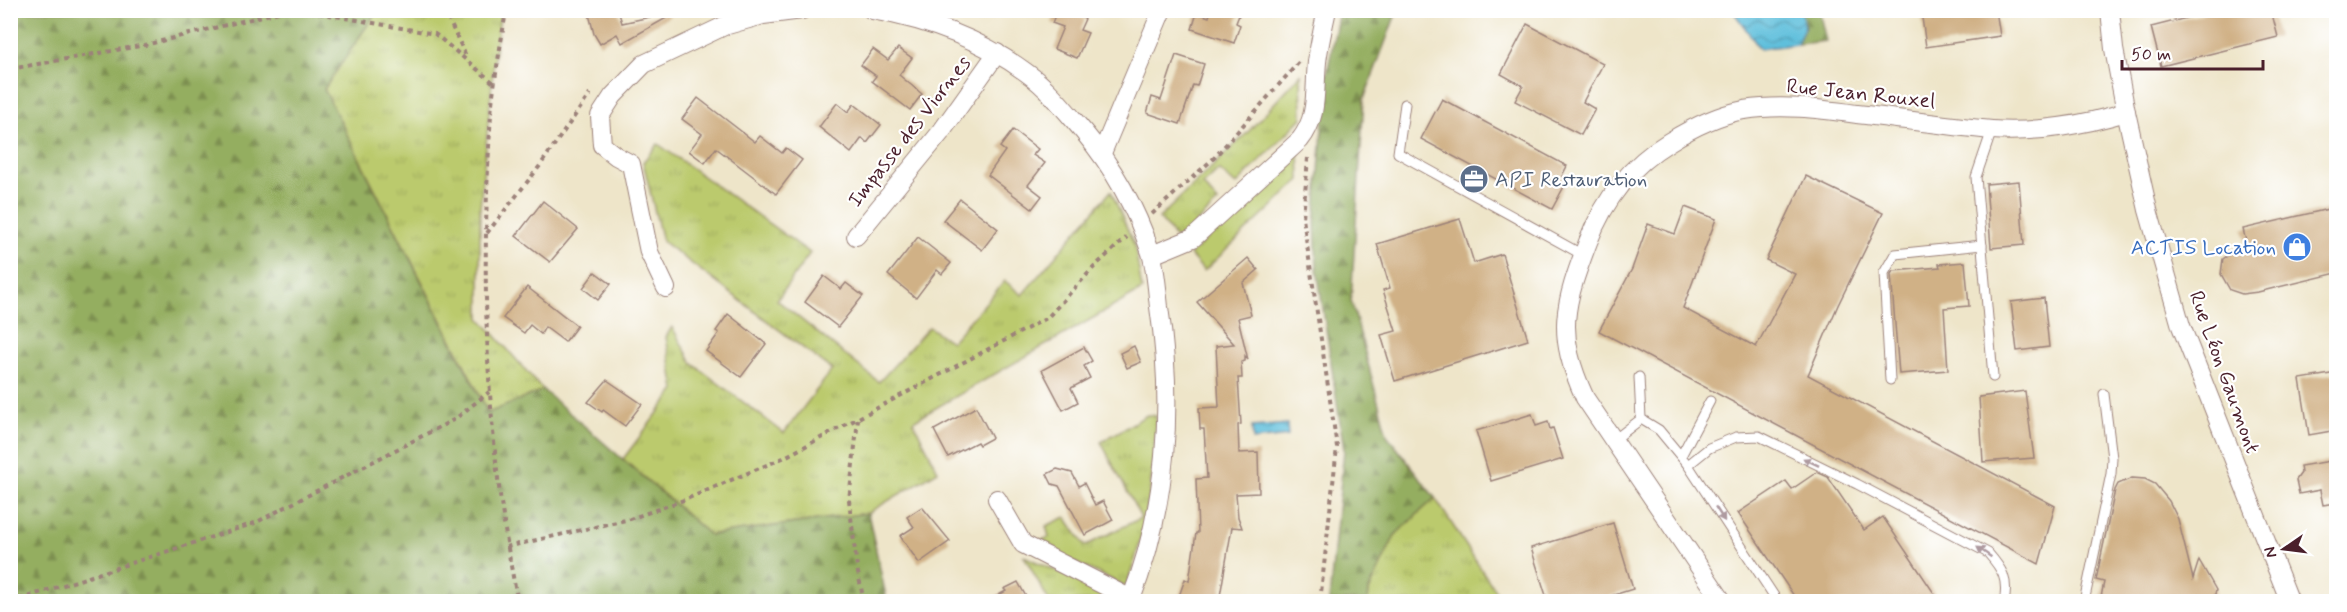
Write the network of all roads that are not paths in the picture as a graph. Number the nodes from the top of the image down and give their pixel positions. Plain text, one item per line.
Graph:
1 (802, 10) edge
2 (872, 10) edge
3 (1162, 10) edge
4 (1327, 10) edge
5 (2110, 10) edge
6 (723, 18) edge
7 (941, 19) edge
8 (997, 53) junction
9 (1405, 104) dead end
10 (2126, 112) junction
11 (1992, 130) junction
12 (1102, 153) junction
13 (856, 236) dead end
14 (1982, 245) junction
15 (1152, 255) junction
16 (1583, 255) junction
17 (666, 288) dead end
18 (1639, 377) dead end
19 (1993, 377) dead end
20 (1890, 380) dead end
21 (2104, 394) dead end
22 (1710, 401) dead end
23 (1641, 419) junction
24 (1614, 440) junction
25 (1681, 456) junction
26 (1688, 465) junction
27 (997, 499) dead end
28 (1130, 600) edge
29 (1724, 602) edge
30 (1778, 602) edge
31 (2004, 602) edge
32 (2084, 602) edge
33 (2290, 602) edge

1 - 6 street
2 - 7 street
3 - 12 street
4 - 15 street
5 - 10 street, Rue Léon Gaumont
6 - 17 street
7 - 8 street
8 - 12 street
8 - 13 street, Impasse des Viornes
9 - 16 lane
10 - 11 street, Rue Jean Rouxel
10 - 33 street, Rue Léon Gaumont
11 - 14 lane
11 - 16 street, Rue Jean Rouxel
12 - 15 street
14 - 19 lane
14 - 20 lane
15 - 28 street
16 - 24 street, Rue Jean Rouxel
18 - 23 lane
21 - 32 lane
22 - 25 lane
23 - 24 lane
23 - 25 lane
24 - 29 street, Rue Jean Rouxel
25 - 26 lane
26 -> 30 lane
31 -> 26 lane
27 - 28 street

